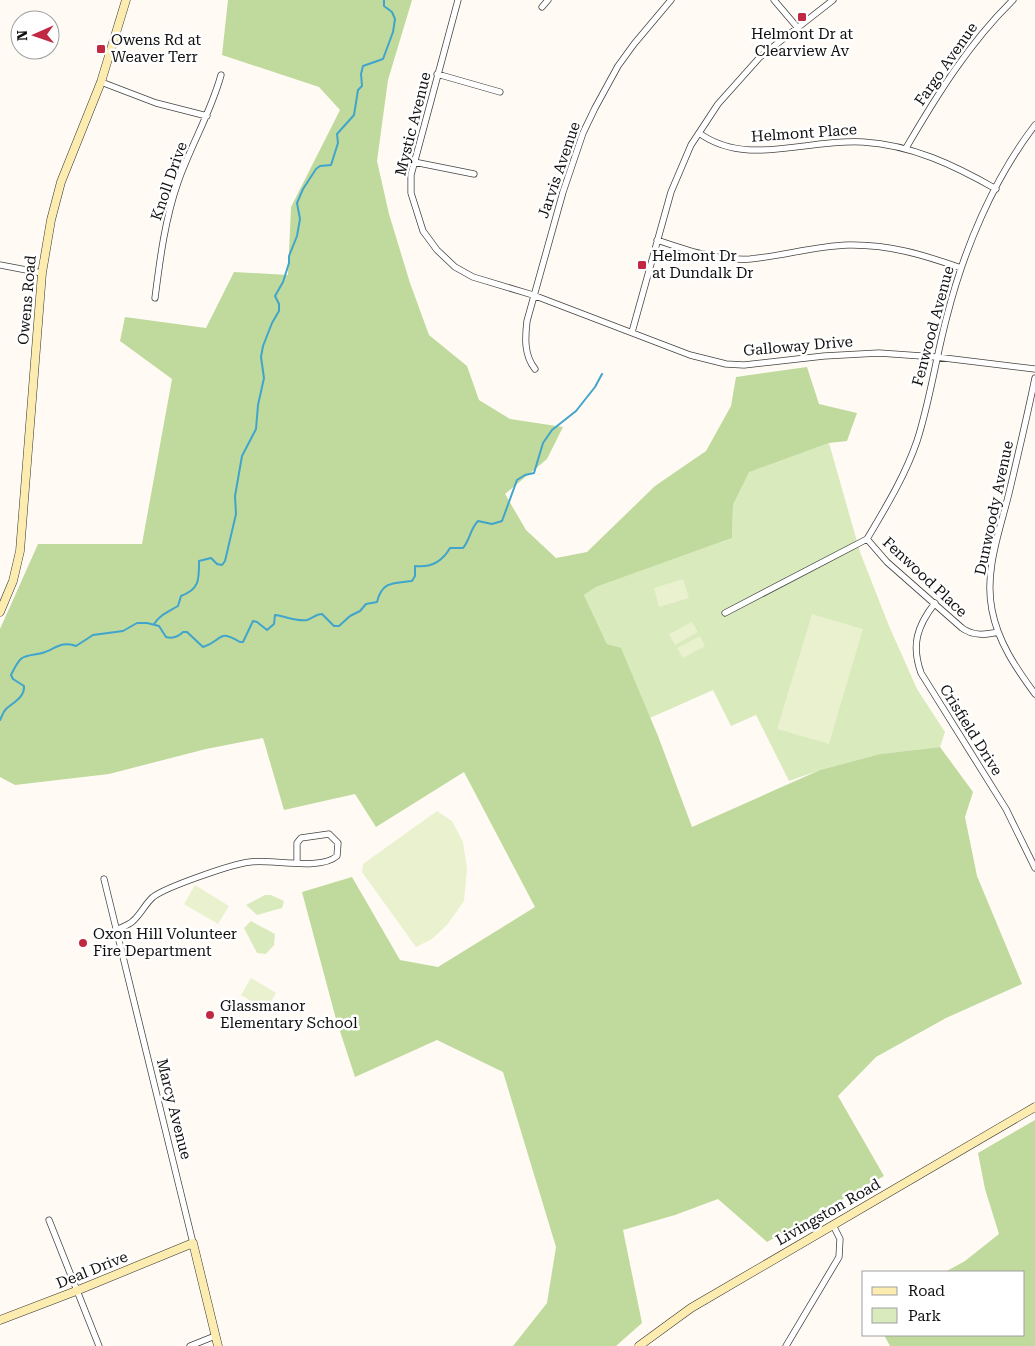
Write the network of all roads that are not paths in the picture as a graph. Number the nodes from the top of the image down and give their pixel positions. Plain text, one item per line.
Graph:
1 (126, 0) edge
2 (458, 0) edge
3 (548, 0) edge
4 (671, 0) edge
5 (774, 0) edge
6 (833, 0) edge
7 (1013, 0) edge
8 (542, 7) dead end
9 (797, 27) junction
10 (437, 74) junction
11 (221, 75) dead end
12 (100, 82) junction
13 (500, 92) dead end
14 (207, 116) junction
15 (1035, 124) edge
16 (699, 133) junction
17 (906, 148) junction
18 (414, 162) junction
19 (474, 174) dead end
20 (996, 190) junction
21 (656, 240) junction
22 (437, 250) joint
23 (0, 265) edge
24 (960, 268) junction
25 (42, 273) junction
26 (534, 294) junction
27 (155, 298) dead end
28 (632, 332) junction
29 (936, 358) junction
30 (535, 369) dead end
31 (1035, 369) edge
32 (1035, 378) edge
33 (867, 539) junction
34 (935, 603) junction
35 (0, 612) edge
36 (724, 613) dead end
37 (998, 632) junction
38 (1035, 693) edge
39 (297, 862) junction
40 (1035, 868) edge
41 (104, 879) dead end
42 (116, 930) junction
43 (1035, 1107) edge
44 (49, 1220) dead end
45 (833, 1225) junction
46 (193, 1243) junction
47 (76, 1291) junction
48 (0, 1320) edge
49 (215, 1336) junction
50 (99, 1346) edge
51 (190, 1346) edge
52 (218, 1346) edge
53 (638, 1346) edge
54 (786, 1346) edge

1 - 12 street, Owens Road
2 - 10 street, Mystic Avenue
3 - 8 street
4 - 26 street, Jarvis Avenue
5 - 9 street
6 - 9 street
7 - 17 street, Fargo Avenue
9 - 16 street
10 - 13 street
10 - 18 street, Mystic Avenue
11 - 14 street, Knoll Drive
12 - 14 street
12 - 25 street, Owens Road
14 - 27 street, Knoll Drive
15 - 20 street, Fenwood Avenue
16 - 17 street, Helmont Place
16 - 21 street
17 - 20 street, Helmont Place
18 - 19 street
18 - 22 street, Mystic Avenue
20 - 24 street, Fenwood Avenue
21 - 24 street
21 - 28 street
22 - 26 street, Galloway Drive
23 - 25 street
24 - 29 street, Fenwood Avenue
25 - 35 street, Owens Road
26 - 28 street, Galloway Drive
26 - 30 street, Jarvis Avenue
28 - 29 street, Galloway Drive
29 - 31 street, Galloway Drive
29 - 33 street, Fenwood Avenue
32 - 37 street, Dunwoody Avenue
33 - 34 street, Fenwood Place
33 - 36 street
34 - 37 street, Fenwood Place
34 - 40 street, Crisfield Drive
37 - 38 street, Dunwoody Avenue
39 - 39 street
39 - 42 street
41 - 42 street, Marcy Avenue
42 - 46 street, Marcy Avenue
43 - 45 street, Livingston Road
44 - 47 street
45 - 53 street, Livingston Road
45 - 54 street
46 - 47 street, Deal Drive
46 - 49 street, Marcy Avenue
47 - 48 street, Deal Drive
47 - 50 street
49 - 51 street
49 - 52 street, Marcy Avenue

